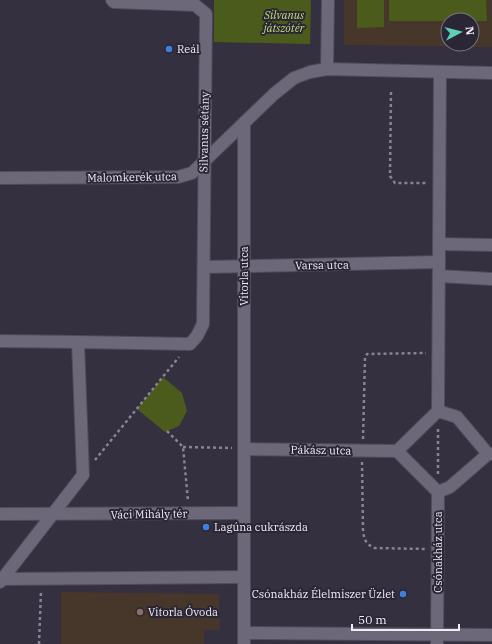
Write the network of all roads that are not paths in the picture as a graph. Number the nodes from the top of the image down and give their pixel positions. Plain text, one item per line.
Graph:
1 (112, 0) edge
2 (328, 0) edge
3 (327, 69) junction
4 (440, 72) junction
5 (492, 73) edge
6 (244, 123) junction
7 (203, 164) junction
8 (0, 178) edge
9 (439, 244) junction
10 (492, 245) edge
11 (439, 262) junction
12 (244, 266) junction
13 (204, 267) junction
14 (439, 276) junction
15 (492, 278) edge
16 (0, 342) edge
17 (78, 342) junction
18 (438, 411) junction
19 (244, 448) junction
20 (397, 451) junction
21 (490, 454) edge
22 (438, 492) junction
23 (244, 513) junction
24 (0, 514) edge
25 (53, 515) junction
26 (244, 577) junction
27 (2, 580) edge
28 (492, 635) edge
29 (244, 639) edge
30 (437, 640) edge

1 - 7 street, Silvanus sétány
2 - 3 street
3 - 4 street
3 - 6 street
4 - 5 street
4 - 9 street
6 - 7 street, Malomkerék utca
6 - 12 street, Vitorla utca
7 - 8 street, Malomkerék utca
7 - 13 street, Silvanus sétány
9 - 10 street
9 - 11 street
11 - 12 street, Varsa utca
11 - 14 street
12 - 13 street, Varsa utca
12 - 19 street, Vitorla utca
13 - 17 street, Silvanus sétány
14 - 15 street
14 - 18 street
16 - 17 street
17 - 25 street
18 - 20 street
18 - 21 street
19 - 20 street, Pákász utca
19 - 23 street, Vitorla utca
20 - 22 street
21 - 22 street
22 - 30 street, Csónakház utca
23 - 25 street, Váci Mihály tér
23 - 26 street, Vitorla utca
24 - 25 street
25 - 27 street
26 - 27 street
26 - 29 street, Vitorla utca
28 - 30 street
29 - 30 street

